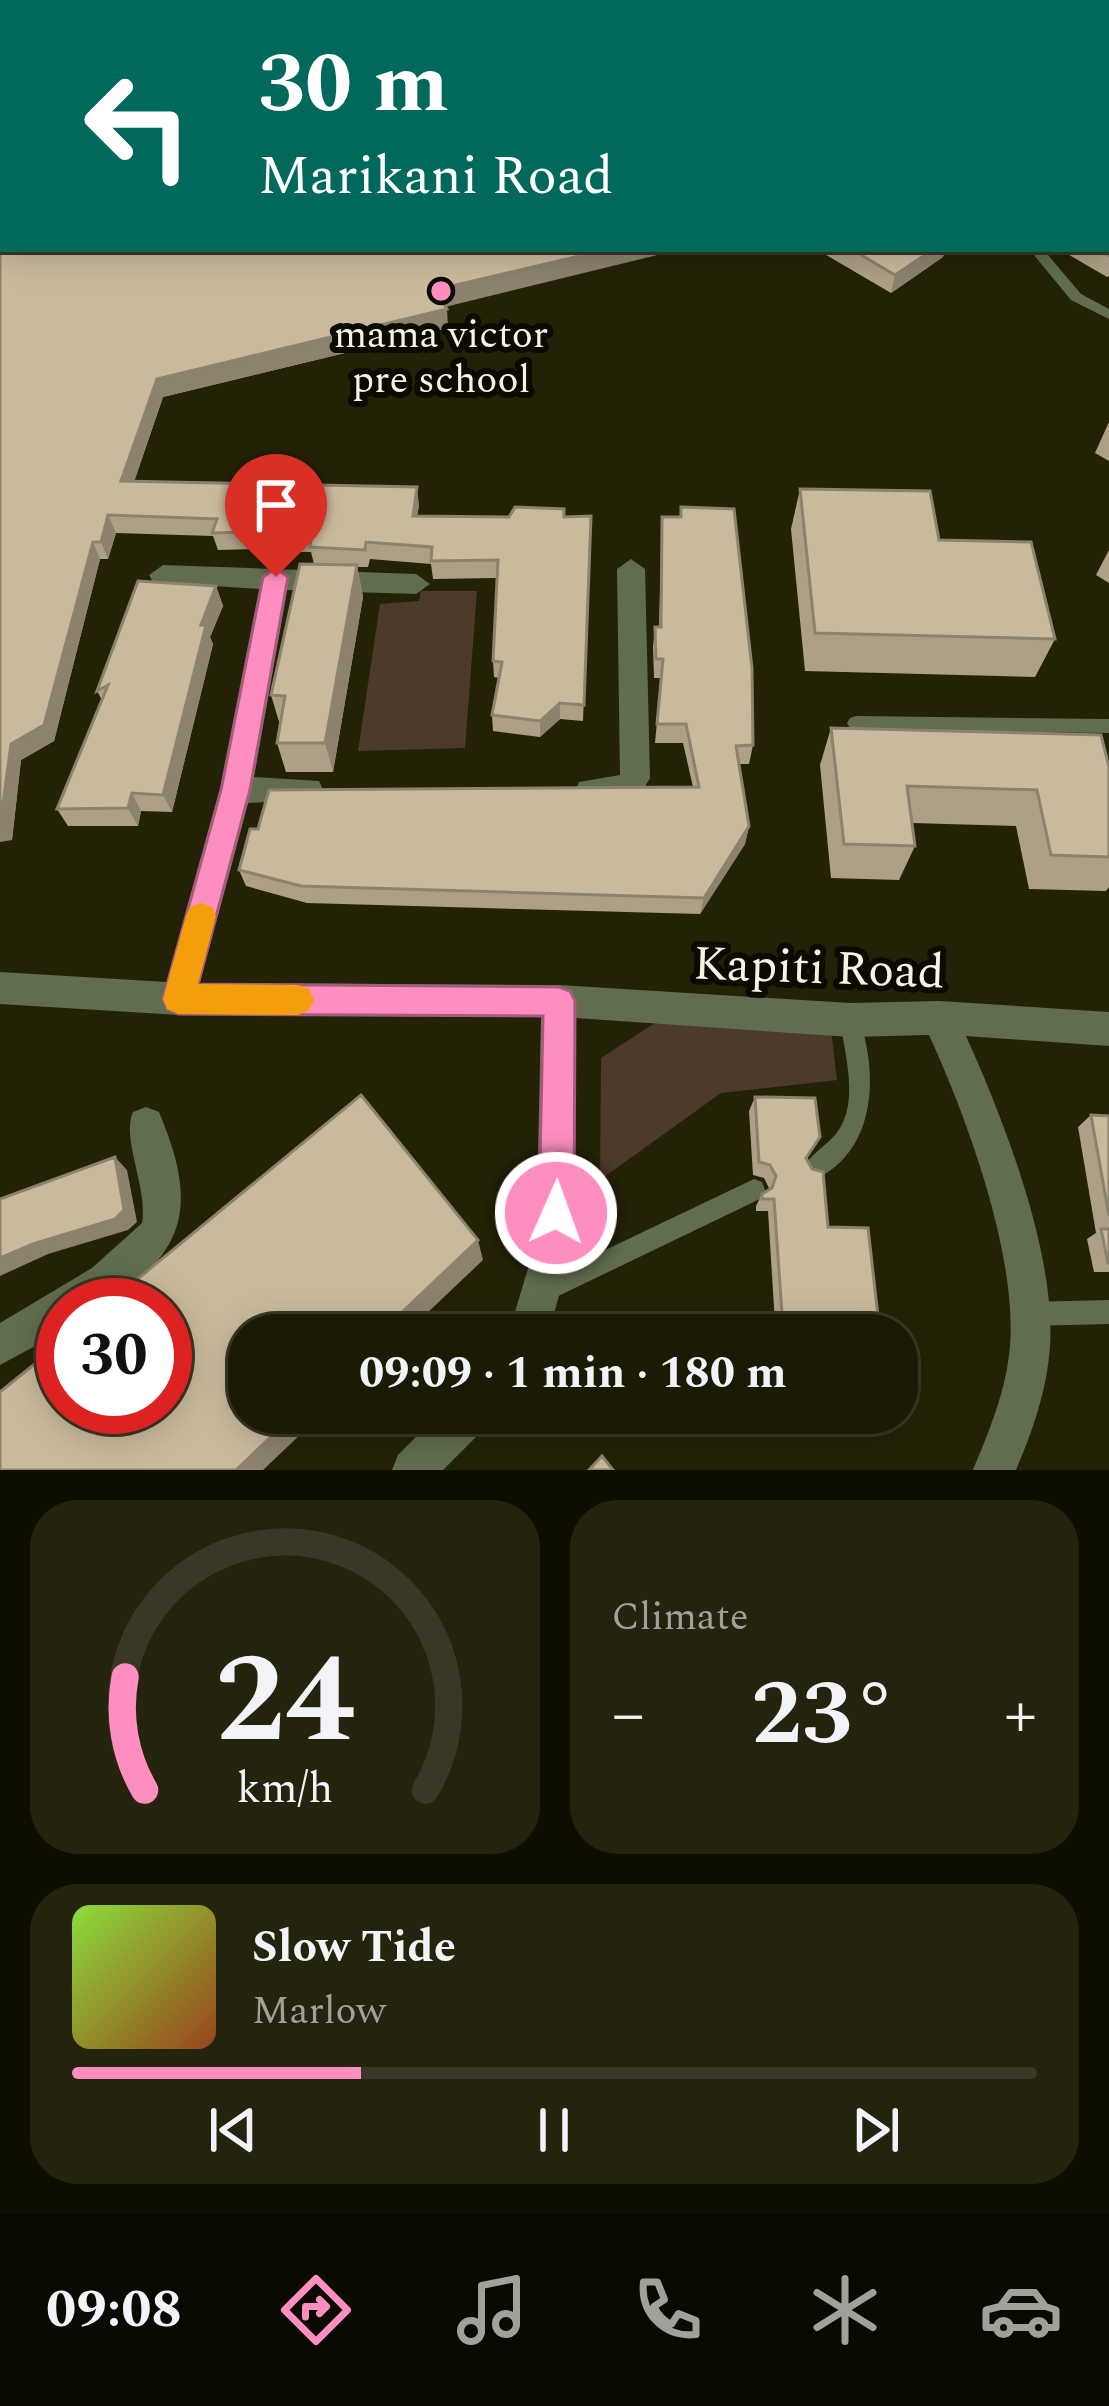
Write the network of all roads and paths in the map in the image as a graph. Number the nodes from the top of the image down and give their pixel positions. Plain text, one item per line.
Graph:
1 (1038, 252) edge
2 (1109, 315) edge
3 (632, 569) dead end
4 (163, 575) dead end
5 (276, 577) junction
6 (416, 584) dead end
7 (856, 723) edge
8 (1109, 726) edge
9 (236, 790) junction
10 (329, 790) edge
11 (562, 791) edge
12 (0, 988) edge
13 (178, 999) junction
14 (543, 1001) junction
15 (939, 1018) junction
16 (850, 1020) junction
17 (1109, 1029) edge
18 (146, 1125) dead end
19 (814, 1169) edge
20 (754, 1190) dead end
21 (107, 1278) edge
22 (542, 1292) junction
23 (1109, 1312) edge
24 (535, 1314) edge
25 (1027, 1314) junction
26 (36, 1325) edge
27 (0, 1345) edge
28 (449, 1434) edge
29 (413, 1470) edge
30 (994, 1470) edge

1 - 2 lane
3 - 11 street
4 - 5 street
5 - 6 street
5 - 9 street
7 - 8 lane
9 - 10 street
9 - 13 street
12 - 13 street, Kapiti Road
13 - 14 street, Kapiti Road
14 - 16 street, Kapiti Road
14 - 22 street
15 - 16 street, Kapiti Road
15 - 17 street, Kapiti Road
15 - 25 street
16 - 19 lane
18 - 21 street
20 - 22 lane
22 - 24 street
23 - 25 lane
25 - 30 street
26 - 27 street
28 - 29 street

